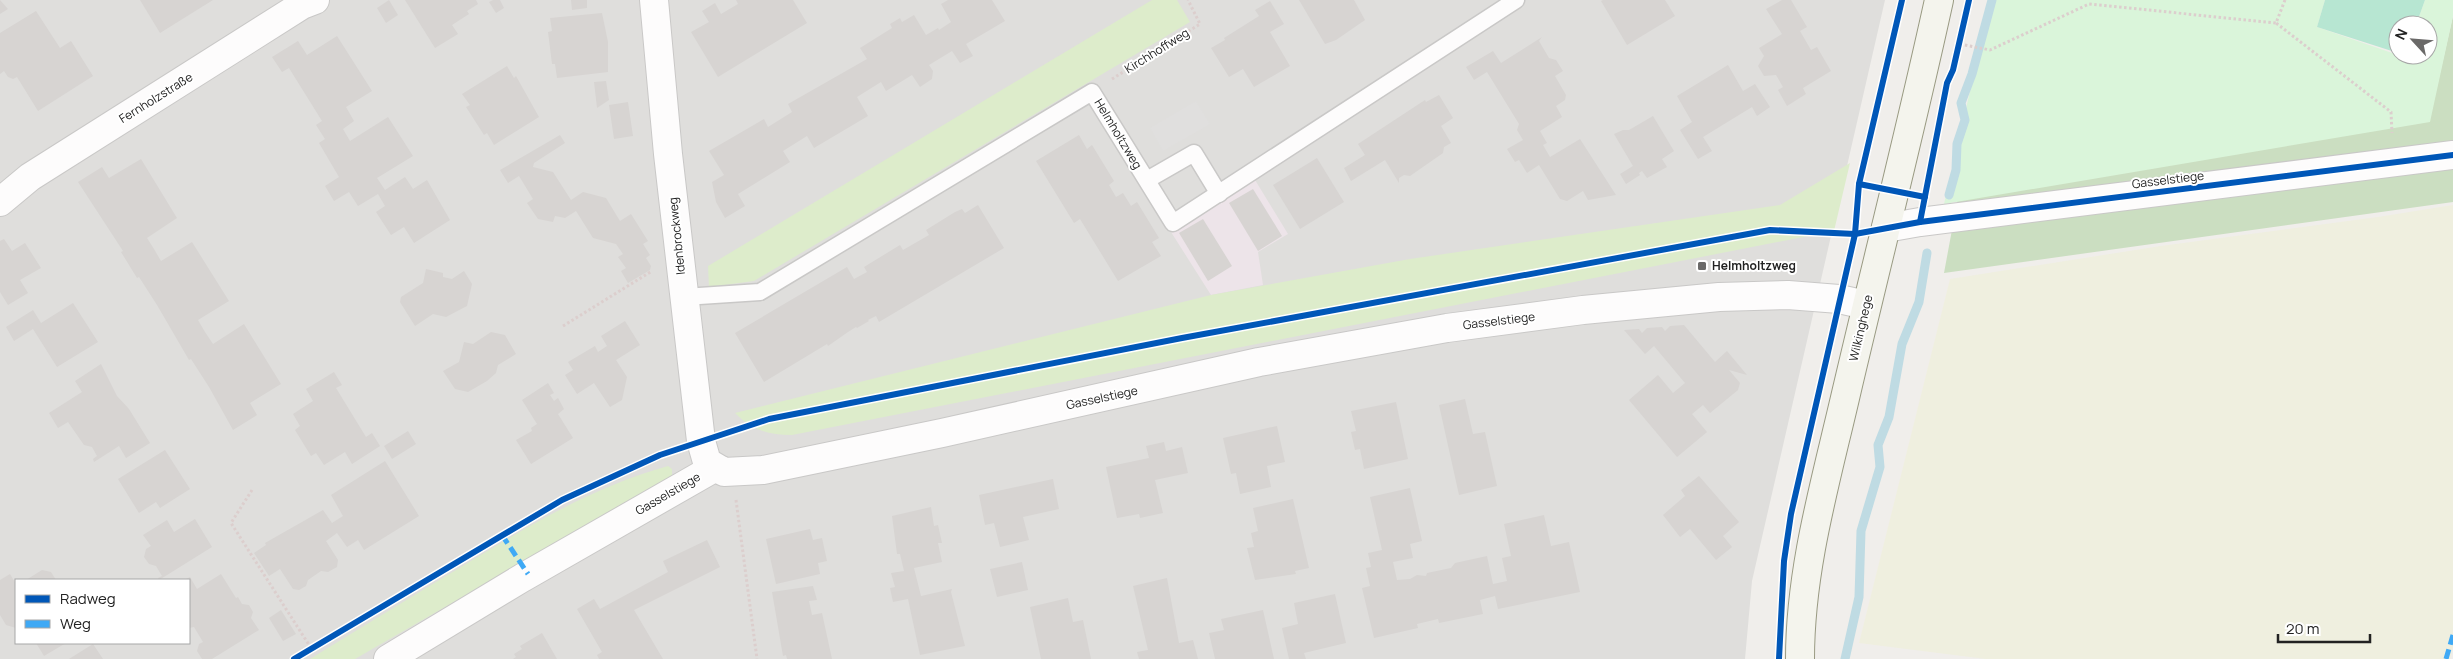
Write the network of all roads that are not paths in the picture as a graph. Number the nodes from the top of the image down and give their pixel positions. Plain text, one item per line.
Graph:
1 (315, 0) edge
2 (654, 0) edge
3 (1516, 0) edge
4 (1939, 0) edge
5 (2453, 155) edge
6 (1147, 180) junction
7 (1220, 194) junction
8 (0, 202) edge
9 (1886, 228) junction
10 (684, 297) junction
11 (1866, 305) junction
12 (723, 470) junction
13 (388, 659) edge
14 (1800, 659) edge

1 - 8 street, Fernholzstraße
2 - 10 street, Idenbrockweg
3 - 7 lane, Helmholtzweg
4 - 9 street, Wilkinghege
5 - 9 street, Gasselstiege
6 - 7 lane
6 - 7 lane, Helmholtzweg
6 - 10 lane, Helmholtzweg
9 - 11 street, Wilkinghege
10 - 12 street, Idenbrockweg
11 - 12 street, Gasselstiege
11 - 14 street, Wilkinghege
12 - 13 street, Gasselstiege

